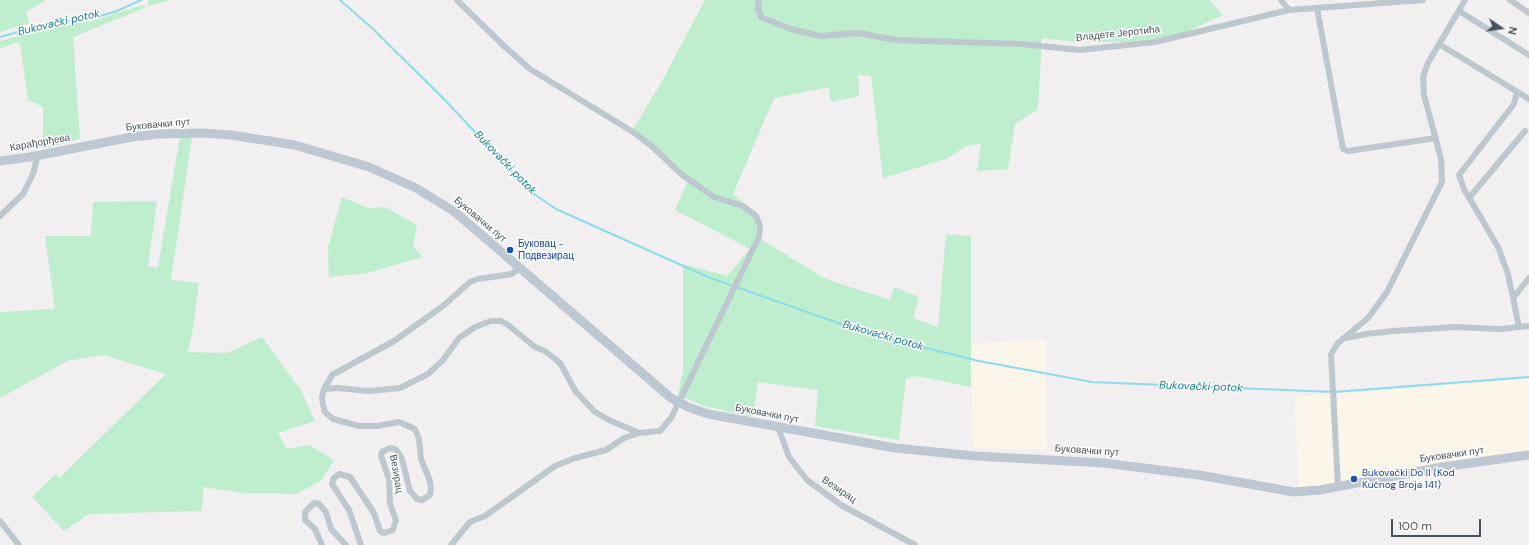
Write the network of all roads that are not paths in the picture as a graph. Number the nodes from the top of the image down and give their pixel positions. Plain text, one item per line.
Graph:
1 (457, 0) edge
2 (760, 0) edge
3 (1281, 0) edge
4 (1423, 0) edge
5 (1465, 0) edge
6 (1510, 0) edge
7 (1317, 8) junction
8 (1289, 10) junction
9 (1459, 11) junction
10 (1529, 13) edge
11 (1439, 44) junction
12 (1529, 55) edge
13 (1517, 92) junction
14 (1529, 100) edge
15 (1525, 131) dead end
16 (1436, 138) junction
17 (83, 146) joint
18 (38, 155) junction
19 (0, 160) edge
20 (1470, 198) junction
21 (10, 208) junction
22 (0, 209) edge
23 (0, 216) edge
24 (519, 268) junction
25 (1529, 278) edge
26 (1514, 297) junction
27 (1529, 326) edge
28 (1519, 327) junction
29 (1345, 339) junction
30 (324, 389) junction
31 (679, 403) junction
32 (778, 427) junction
33 (639, 433) junction
34 (1529, 456) edge
35 (1338, 487) junction
36 (0, 521) edge
37 (20, 545) edge
38 (322, 545) edge
39 (346, 545) edge
40 (361, 545) edge
41 (451, 545) edge
42 (915, 545) edge

1 - 31 street
2 - 8 street, Владете Јеротића
3 - 8 street
4 - 7 street, Владете Јеротића
5 - 9 street
6 - 10 street
7 - 8 street, Владете Јеротића
7 - 16 street
9 - 11 street
9 - 12 street
11 - 13 street
11 - 16 street
13 - 14 street
13 - 20 street
15 - 20 street
16 - 29 street
17 - 18 street, Карађорђева
17 - 24 street, Буковачки пут
18 - 19 street, Карађорђева
18 - 21 street
20 - 26 street
21 - 22 street
21 - 23 street
24 - 30 street
24 - 31 street, Буковачки пут
25 - 26 street
26 - 28 street
27 - 28 street
28 - 29 street
29 - 35 street
30 - 33 street
30 - 40 street, Везирац
31 - 32 street, Буковачки пут
31 - 33 street
32 - 35 street, Буковачки пут
32 - 42 street, Везирац
33 - 41 street
34 - 35 street, Буковачки пут
36 - 37 street
38 - 39 street

